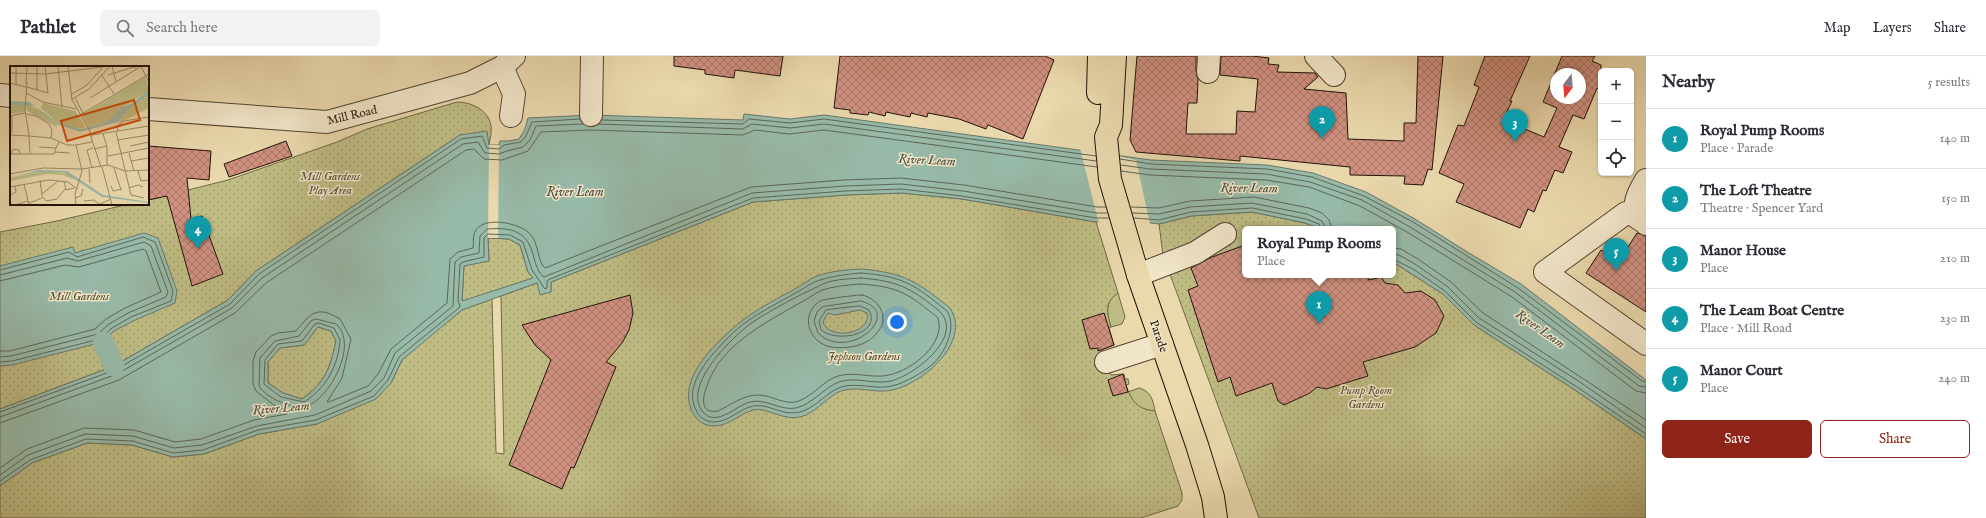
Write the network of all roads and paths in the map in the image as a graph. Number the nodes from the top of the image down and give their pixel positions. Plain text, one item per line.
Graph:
1 (592, 56) edge
2 (1099, 56) edge
3 (1115, 56) edge
4 (1316, 56) edge
5 (508, 62) edge
6 (1334, 75) dead end
7 (0, 95) edge
8 (10, 96) edge
9 (149, 110) edge
10 (591, 115) dead end
11 (511, 116) dead end
12 (1106, 145) junction
13 (1642, 187) edge
14 (1620, 216) junction
15 (1645, 223) edge
16 (1226, 234) dead end
17 (1138, 275) junction
18 (1162, 344) junction
19 (1646, 344) edge
20 (1106, 362) dead end
21 (1216, 518) edge

1 - 10 street
2 - 12 main road
3 - 12 main road
4 - 6 street
5 - 9 street, Mill Road
5 - 11 street, Mill Road
7 - 8 street
12 - 17 main road, Parade
13 - 14 street
13 - 15 street
14 - 15 street
14 - 19 street
16 - 17 street
17 - 18 main road, Parade
18 - 20 street
18 - 21 main road, Parade

